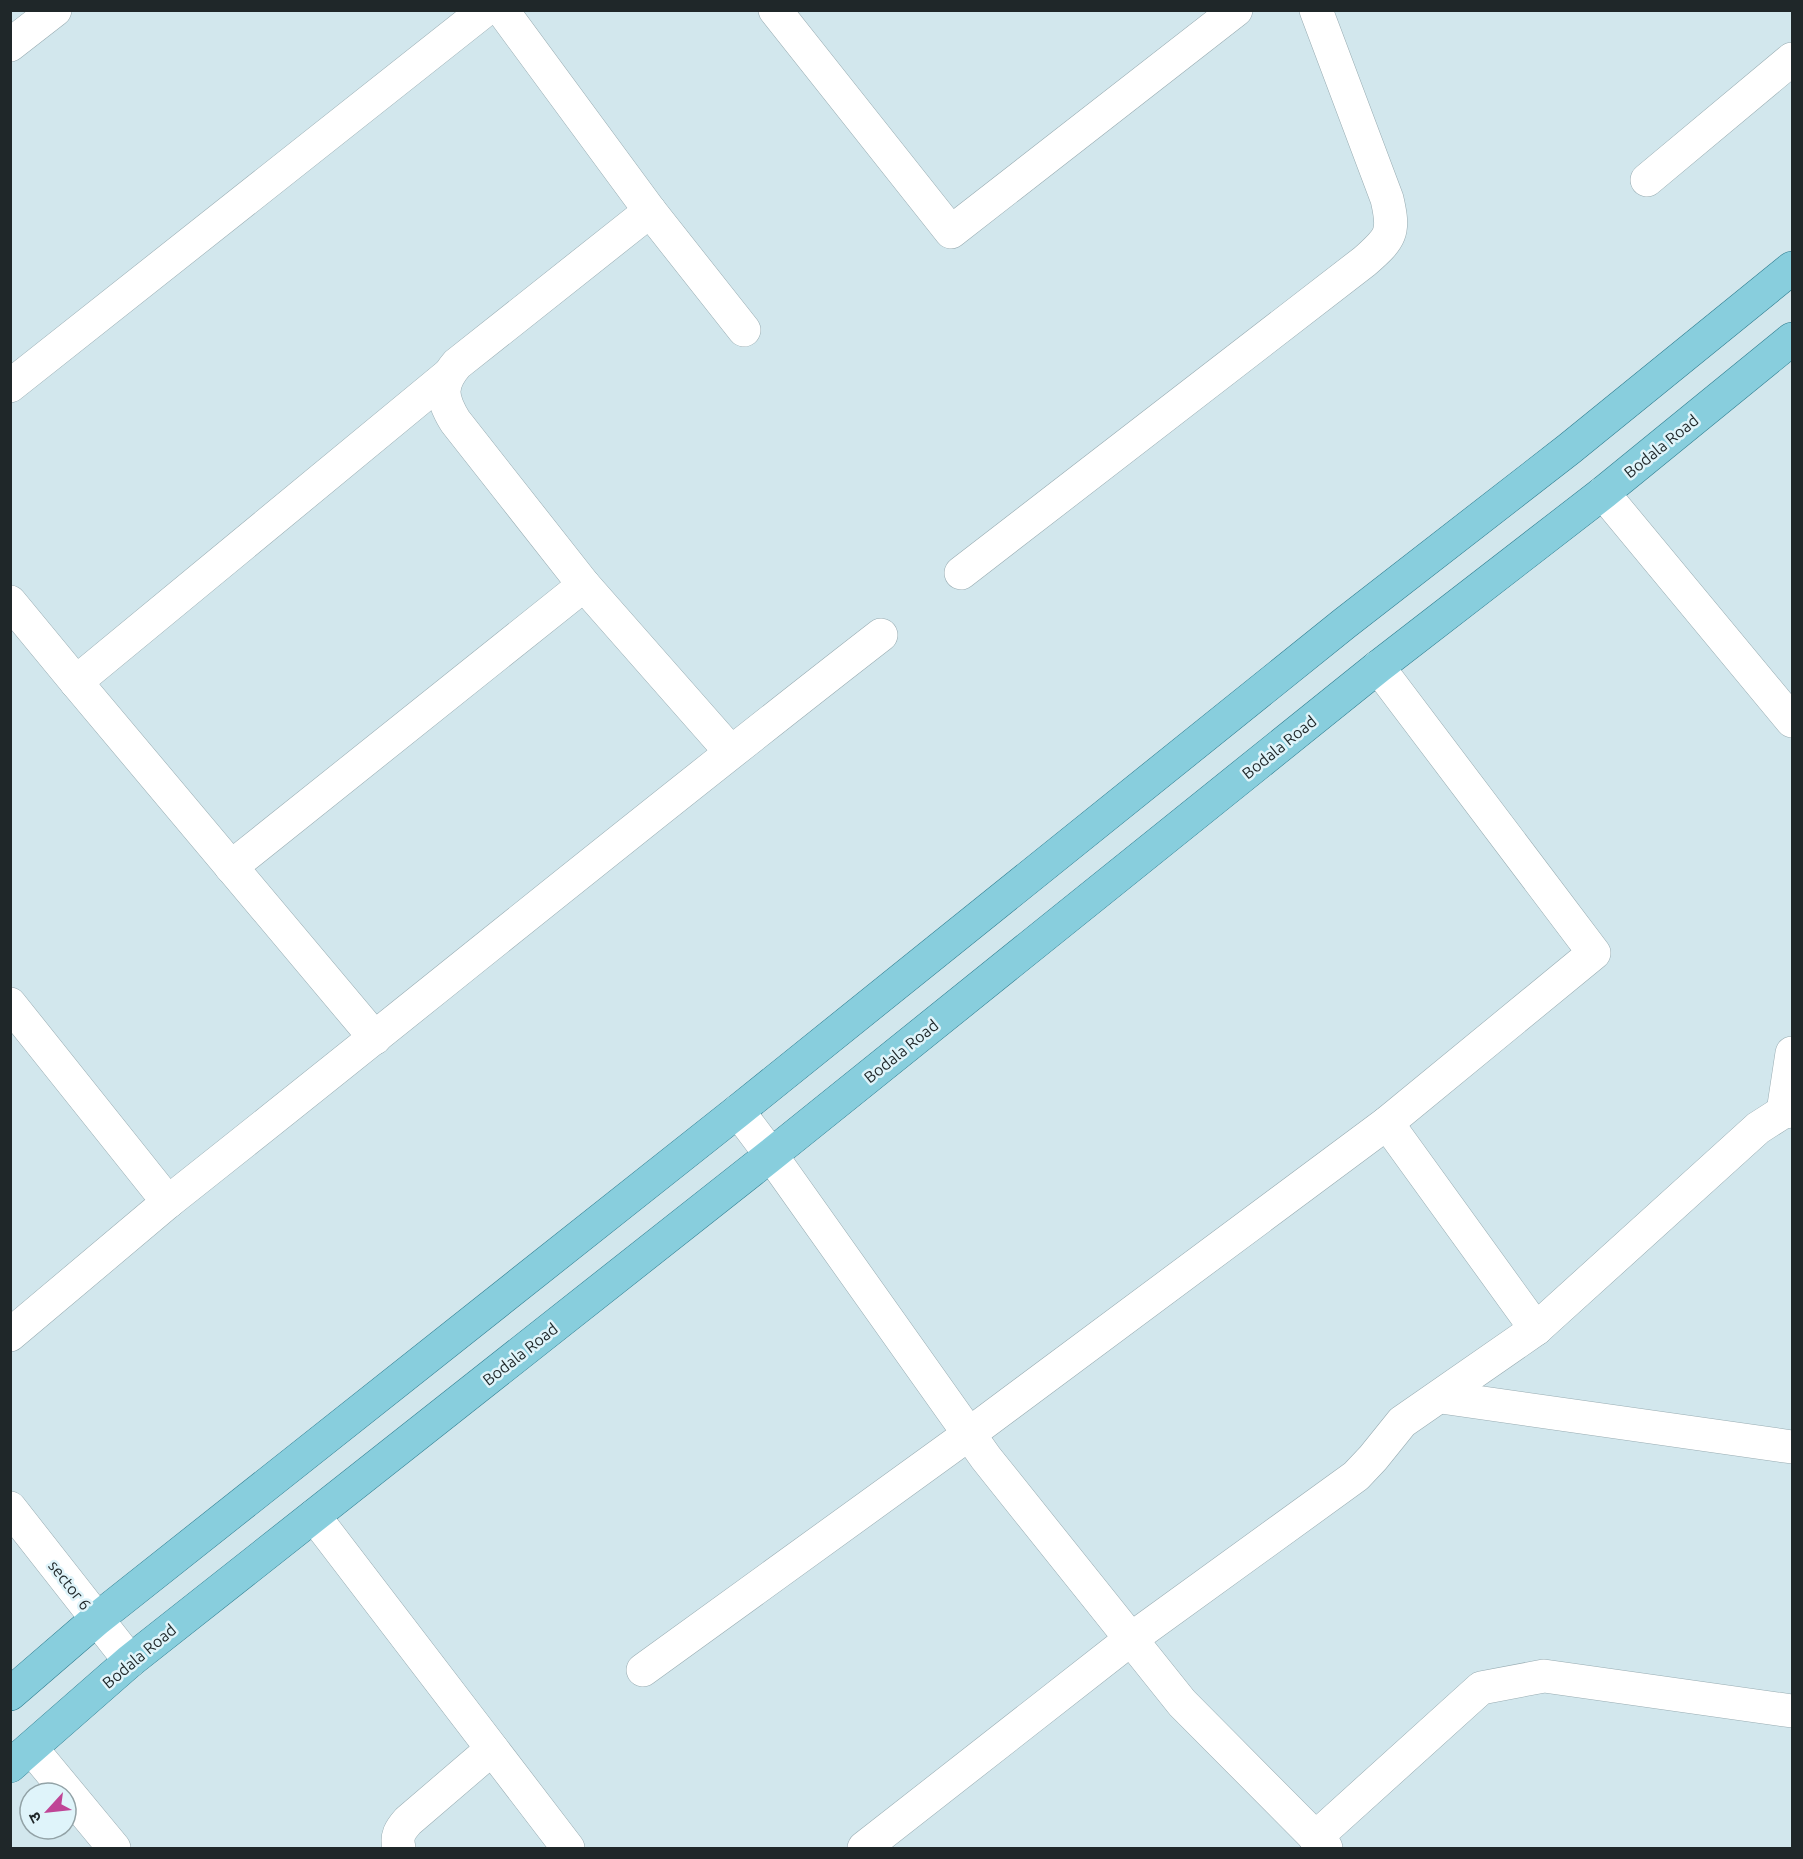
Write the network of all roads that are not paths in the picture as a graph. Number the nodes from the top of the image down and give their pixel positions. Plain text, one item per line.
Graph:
1 (55, 10) edge
2 (485, 10) edge
3 (502, 10) edge
4 (775, 10) edge
5 (1236, 10) edge
6 (1316, 10) edge
7 (10, 45) edge
8 (1792, 58) edge
9 (1647, 180) dead end
10 (650, 211) junction
11 (1792, 268) edge
12 (744, 330) dead end
13 (1792, 339) edge
14 (447, 376) junction
15 (10, 386) edge
16 (1602, 493) junction
17 (961, 573) dead end
18 (584, 585) junction
19 (10, 602) edge
20 (881, 635) dead end
21 (1378, 667) junction
22 (75, 682) junction
23 (1792, 721) edge
24 (730, 751) junction
25 (231, 867) junction
26 (10, 1004) edge
27 (375, 1038) junction
28 (1792, 1053) edge
29 (738, 1111) junction
30 (1788, 1112) edge
31 (1387, 1123) junction
32 (771, 1155) junction
33 (168, 1202) junction
34 (1536, 1329) junction
35 (10, 1335) edge
36 (1441, 1397) junction
37 (969, 1434) junction
38 (1792, 1448) edge
39 (10, 1508) edge
40 (314, 1516) junction
41 (97, 1619) junction
42 (1131, 1639) junction
43 (130, 1661) junction
44 (643, 1670) dead end
45 (10, 1694) edge
46 (1792, 1711) edge
47 (492, 1749) junction
48 (21, 1757) edge
49 (1321, 1843) edge
50 (114, 1848) edge
51 (399, 1848) edge
52 (568, 1848) edge
53 (864, 1848) edge

1 - 7 street
2 - 15 street
3 - 10 street
4 - 5 street
6 - 17 street
8 - 9 street
10 - 12 street
10 - 14 street
11 - 29 main road
13 - 16 main road, Bodala Road
14 - 18 street
14 - 22 street
16 - 21 main road, Bodala Road
16 - 23 street
18 - 24 street
18 - 25 street
19 - 22 street
20 - 24 street
21 - 31 street
21 - 32 main road, Bodala Road
22 - 25 street
24 - 27 street
25 - 27 street
26 - 33 street
27 - 33 street
28 - 30 street
29 - 32 street
29 - 41 main road
30 - 34 street
31 - 34 street
31 - 37 street
32 - 37 street
32 - 40 main road, Bodala Road
33 - 35 street
34 - 36 street
36 - 38 street
36 - 42 street
37 - 42 street
37 - 44 street
39 - 41 street, sector 6
40 - 43 main road, Bodala Road
40 - 47 street
41 - 43 street, sector 6
41 - 45 main road
42 - 49 street
42 - 53 street
43 - 48 main road, Bodala Road
46 - 49 street
47 - 51 street
47 - 52 street
48 - 50 street

